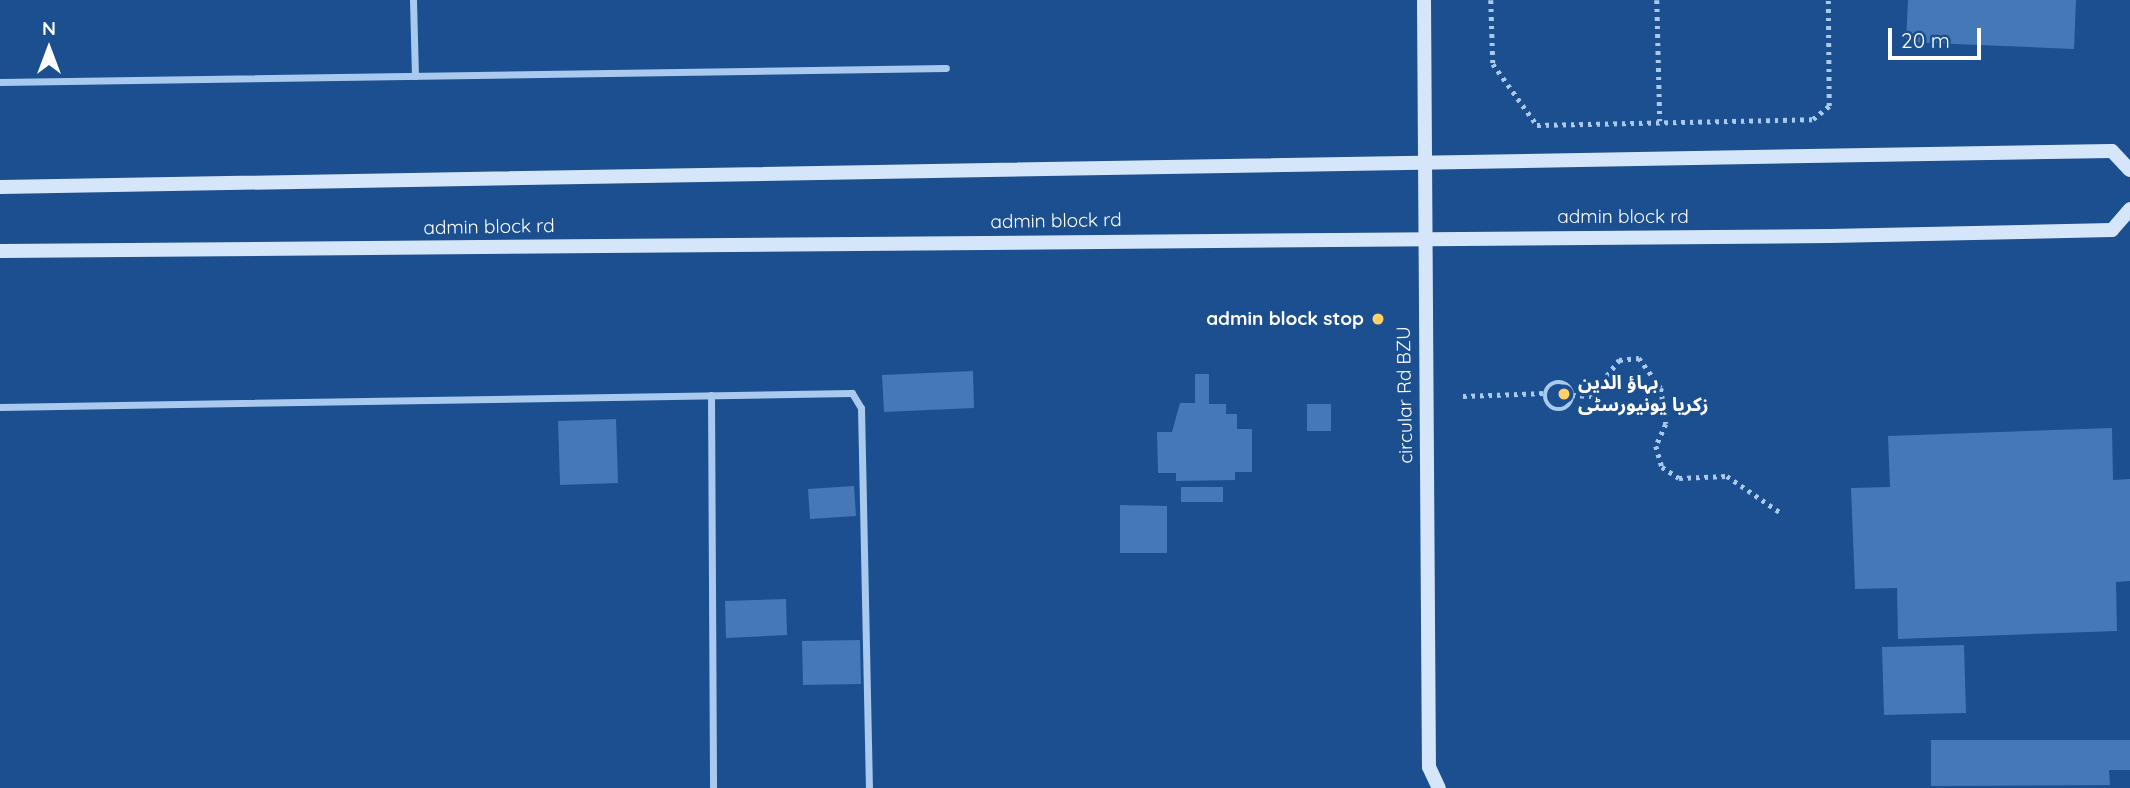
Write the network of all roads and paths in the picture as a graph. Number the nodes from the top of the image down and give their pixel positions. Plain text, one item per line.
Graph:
1 (413, 0) edge
2 (1424, 0) edge
3 (1491, 0) edge
4 (1657, 0) edge
5 (1828, 0) edge
6 (946, 68) dead end
7 (415, 76) junction
8 (0, 82) edge
9 (1660, 121) junction
10 (1424, 163) junction
11 (2130, 170) edge
12 (0, 187) edge
13 (2130, 209) edge
14 (1423, 236) junction
15 (0, 251) edge
16 (1545, 393) junction
17 (711, 396) junction
18 (1572, 396) junction
19 (1463, 397) dead end
20 (0, 407) edge
21 (1781, 513) dead end
22 (713, 788) edge
23 (869, 788) edge
24 (1439, 788) edge

1 - 7 street
2 - 10 street, circular Rd BZU
3 - 9 path
4 - 9 path
5 - 9 path
6 - 7 street
7 - 8 street
10 - 11 street
10 - 12 street
10 - 14 street, circular Rd BZU
13 - 14 street, admin block rd
14 - 15 street, admin block rd
14 - 24 street, circular Rd BZU
16 - 18 path
16 - 18 path
16 - 19 path
17 - 20 street
17 - 22 street
17 - 23 street
18 - 21 path

